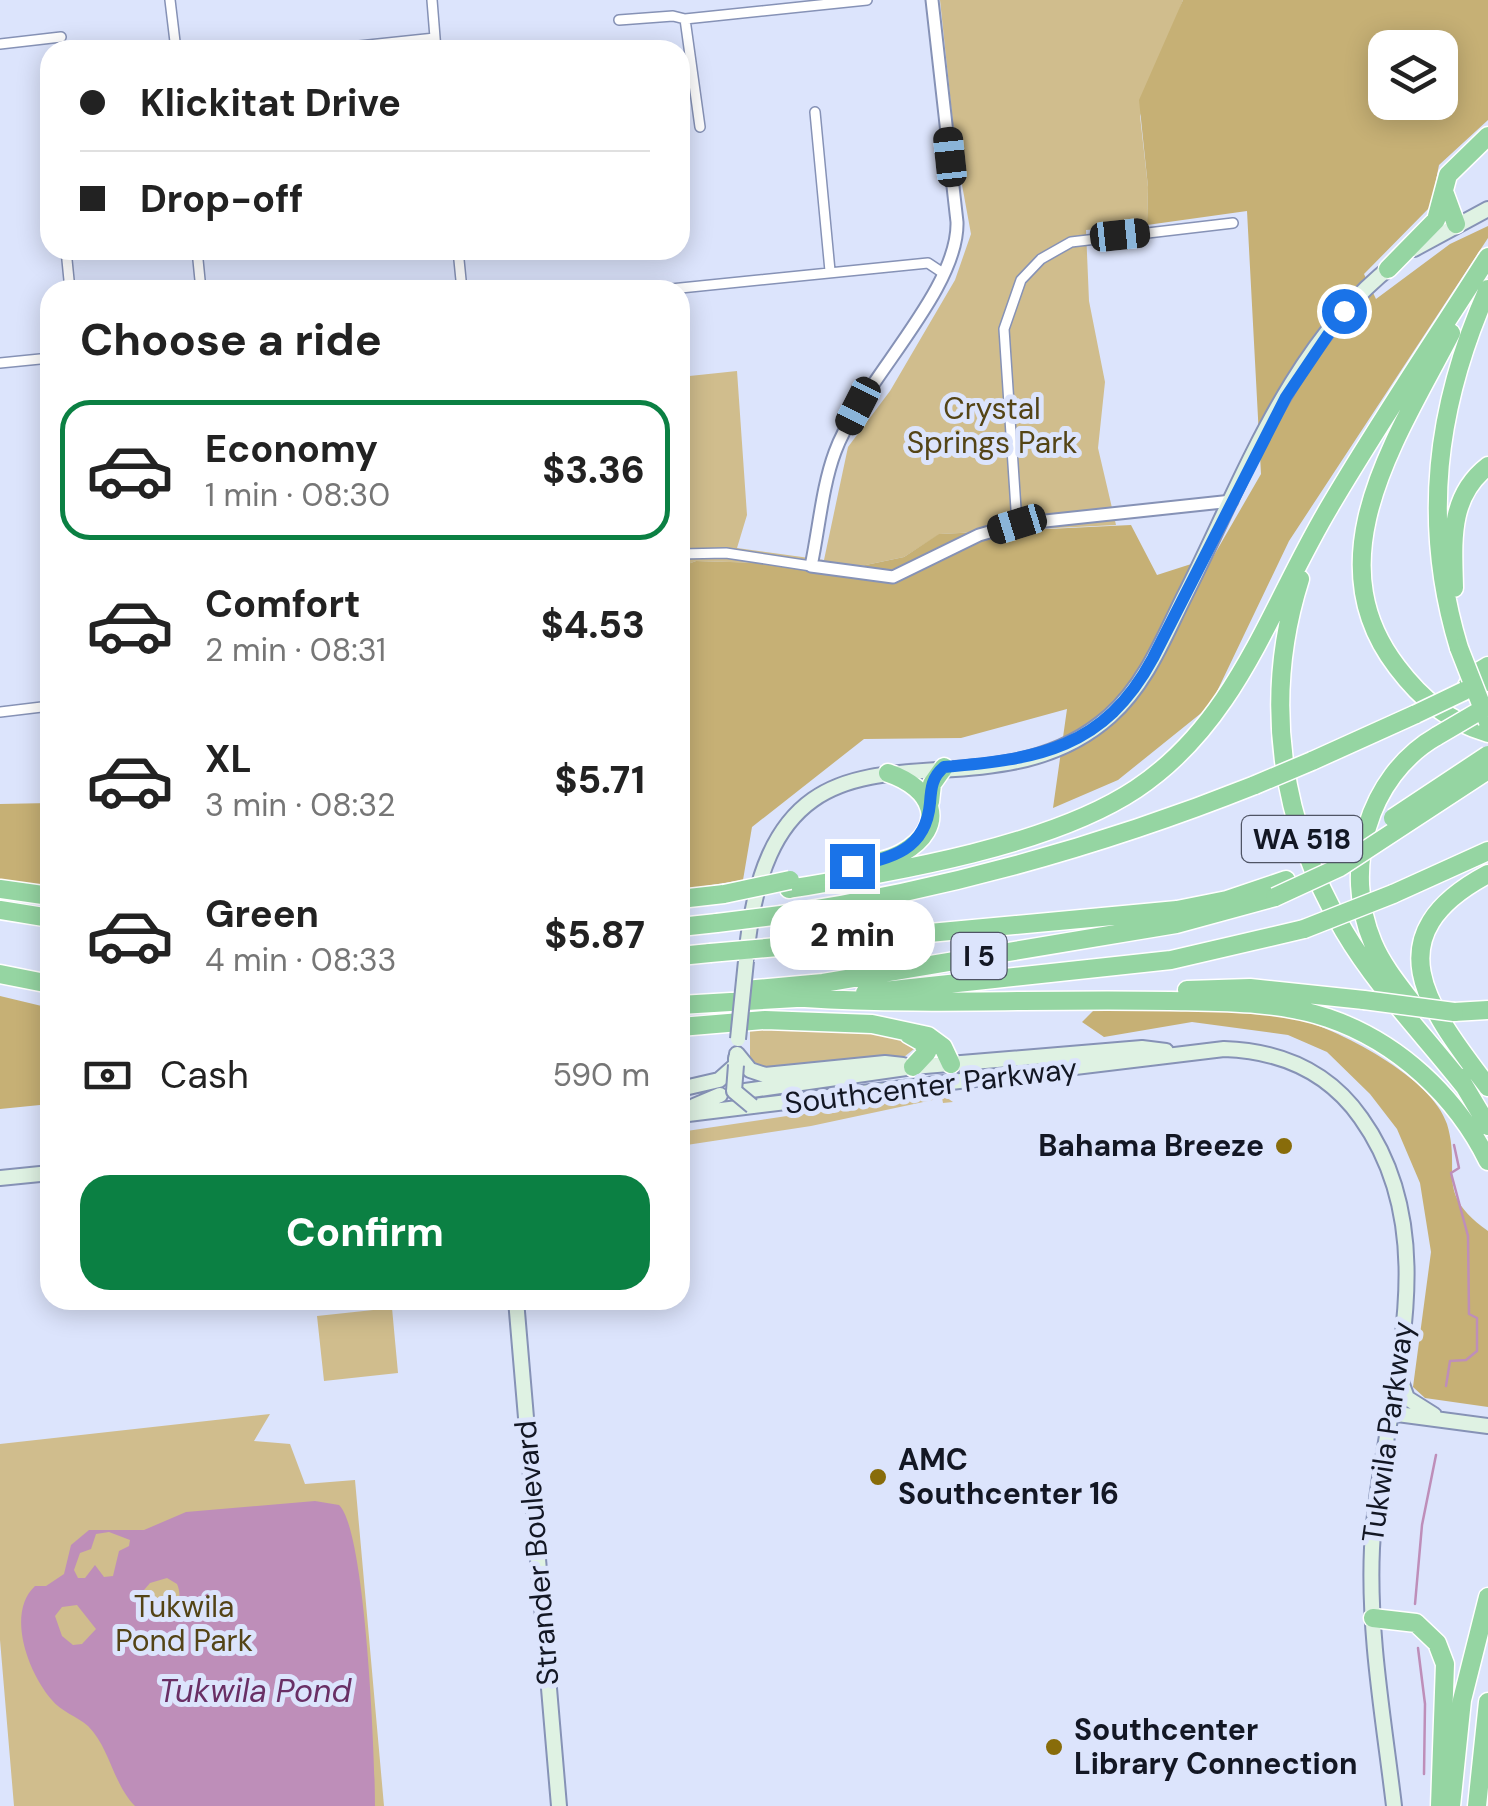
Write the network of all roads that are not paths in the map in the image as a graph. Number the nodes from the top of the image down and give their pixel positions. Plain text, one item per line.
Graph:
1 (170, 0) edge
2 (432, 0) edge
3 (867, 0) edge
4 (932, 0) edge
5 (619, 20) dead end
6 (684, 20) junction
7 (61, 38) dead end
8 (435, 38) joint
9 (40, 40) edge
10 (41, 40) edge
11 (175, 40) edge
12 (416, 40) edge
13 (687, 40) edge
14 (0, 44) edge
15 (690, 60) edge
16 (815, 112) dead end
17 (700, 127) dead end
18 (1488, 136) edge
19 (1444, 184) junction
20 (1484, 211) edge
21 (1232, 223) dead end
22 (1456, 224) junction
23 (1488, 259) edge
24 (1388, 268) junction
25 (830, 271) junction
26 (943, 273) junction
27 (690, 287) edge
28 (1488, 289) edge
29 (40, 359) edge
30 (0, 363) edge
31 (1488, 466) edge
32 (1232, 501) junction
33 (1329, 507) junction
34 (1017, 524) junction
35 (690, 554) edge
36 (812, 566) junction
37 (1452, 623) junction
38 (1480, 678) edge
39 (1488, 706) edge
40 (40, 707) edge
41 (0, 712) edge
42 (1488, 722) edge
43 (1488, 734) edge
44 (1488, 754) edge
45 (944, 767) junction
46 (1488, 770) edge
47 (888, 773) junction
48 (929, 810) junction
49 (1488, 851) edge
50 (1488, 874) edge
51 (789, 884) junction
52 (757, 886) junction
53 (0, 889) edge
54 (724, 894) junction
55 (40, 895) edge
56 (690, 898) edge
57 (0, 910) edge
58 (40, 916) edge
59 (690, 926) edge
60 (690, 955) edge
61 (0, 974) edge
62 (40, 982) edge
63 (690, 995) edge
64 (805, 998) junction
65 (987, 1003) junction
66 (690, 1004) edge
67 (1488, 1010) edge
68 (690, 1027) edge
69 (904, 1031) junction
70 (1181, 1052) junction
71 (737, 1053) junction
72 (952, 1064) junction
73 (913, 1067) junction
74 (1325, 1080) joint
75 (690, 1087) edge
76 (1465, 1088) junction
77 (1488, 1088) edge
78 (744, 1090) dead end
79 (720, 1095) junction
80 (703, 1096) dead end
81 (690, 1097) edge
82 (690, 1105) edge
83 (752, 1106) junction
84 (710, 1111) junction
85 (690, 1114) edge
86 (1488, 1126) edge
87 (1488, 1161) edge
88 (40, 1174) edge
89 (0, 1178) edge
90 (517, 1310) edge
91 (1396, 1367) junction
92 (1390, 1414) junction
93 (1439, 1418) junction
94 (1488, 1426) edge
95 (1488, 1597) edge
96 (1373, 1618) junction
97 (1488, 1702) edge
98 (559, 1806) edge
99 (1394, 1806) edge
100 (1440, 1806) edge
101 (1452, 1806) edge
102 (1477, 1806) edge

1 - 11 street
2 - 8 street
3 - 6 street
4 - 26 street
5 - 6 street
6 - 13 street
7 - 10 street
8 - 12 street
9 - 14 street
15 - 17 street
16 - 25 street
18 - 19 highway
19 - 22 highway
19 - 24 highway
20 - 22 main road
21 - 34 street
22 - 24 main road
23 - 33 highway, WA 518
23 - 43 highway
24 - 32 main road
25 - 26 street
25 - 27 street
26 - 36 street
28 - 37 highway
29 - 30 street
31 - 37 highway
32 - 34 street
32 - 45 main road
33 - 51 highway
33 - 76 highway, WA 518
34 - 36 street
35 - 36 street
37 - 42 highway, bridge
38 - 59 highway, bridge
39 - 76 highway, bridge
40 - 41 street
44 - 60 highway, I 5, bridge
45 - 47 main road
45 - 48 highway
46 - 63 highway, I 5, bridge
47 - 48 highway
47 - 52 main road
48 - 51 highway
49 - 64 highway, I 5, bridge
50 - 77 highway
51 - 52 highway, bridge
51 - 54 highway, bridge
52 - 54 highway, bridge
52 - 71 main road, bridge
53 - 55 highway
54 - 56 highway
57 - 58 highway
61 - 62 highway
64 - 65 highway
64 - 66 highway, I 5
65 - 67 highway, bridge
65 - 87 highway
68 - 69 highway
69 - 72 highway
69 - 73 highway
70 - 72 main road, Southcenter Parkway
70 - 74 main road, Southcenter Parkway
70 - 83 main road, Southcenter Parkway
71 - 73 main road
71 - 75 main road
71 - 79 main road, bridge
71 - 83 main road, bridge
72 - 73 main road, Southcenter Parkway
73 - 78 main road, Southcenter Parkway
74 - 91 main road, Tukwila Parkway
76 - 86 highway
79 - 82 main road
79 - 84 main road
80 - 81 main road
83 - 84 main road, Southcenter Parkway
84 - 85 main road, Southcenter Parkway
88 - 89 main road
90 - 98 main road, Strander Boulevard
91 - 92 main road, Tukwila Parkway
91 - 93 main road
92 - 93 main road
92 - 96 main road, Tukwila Parkway
93 - 94 main road
95 - 101 highway
96 - 99 main road, Tukwila Parkway
96 - 100 highway
97 - 102 highway

